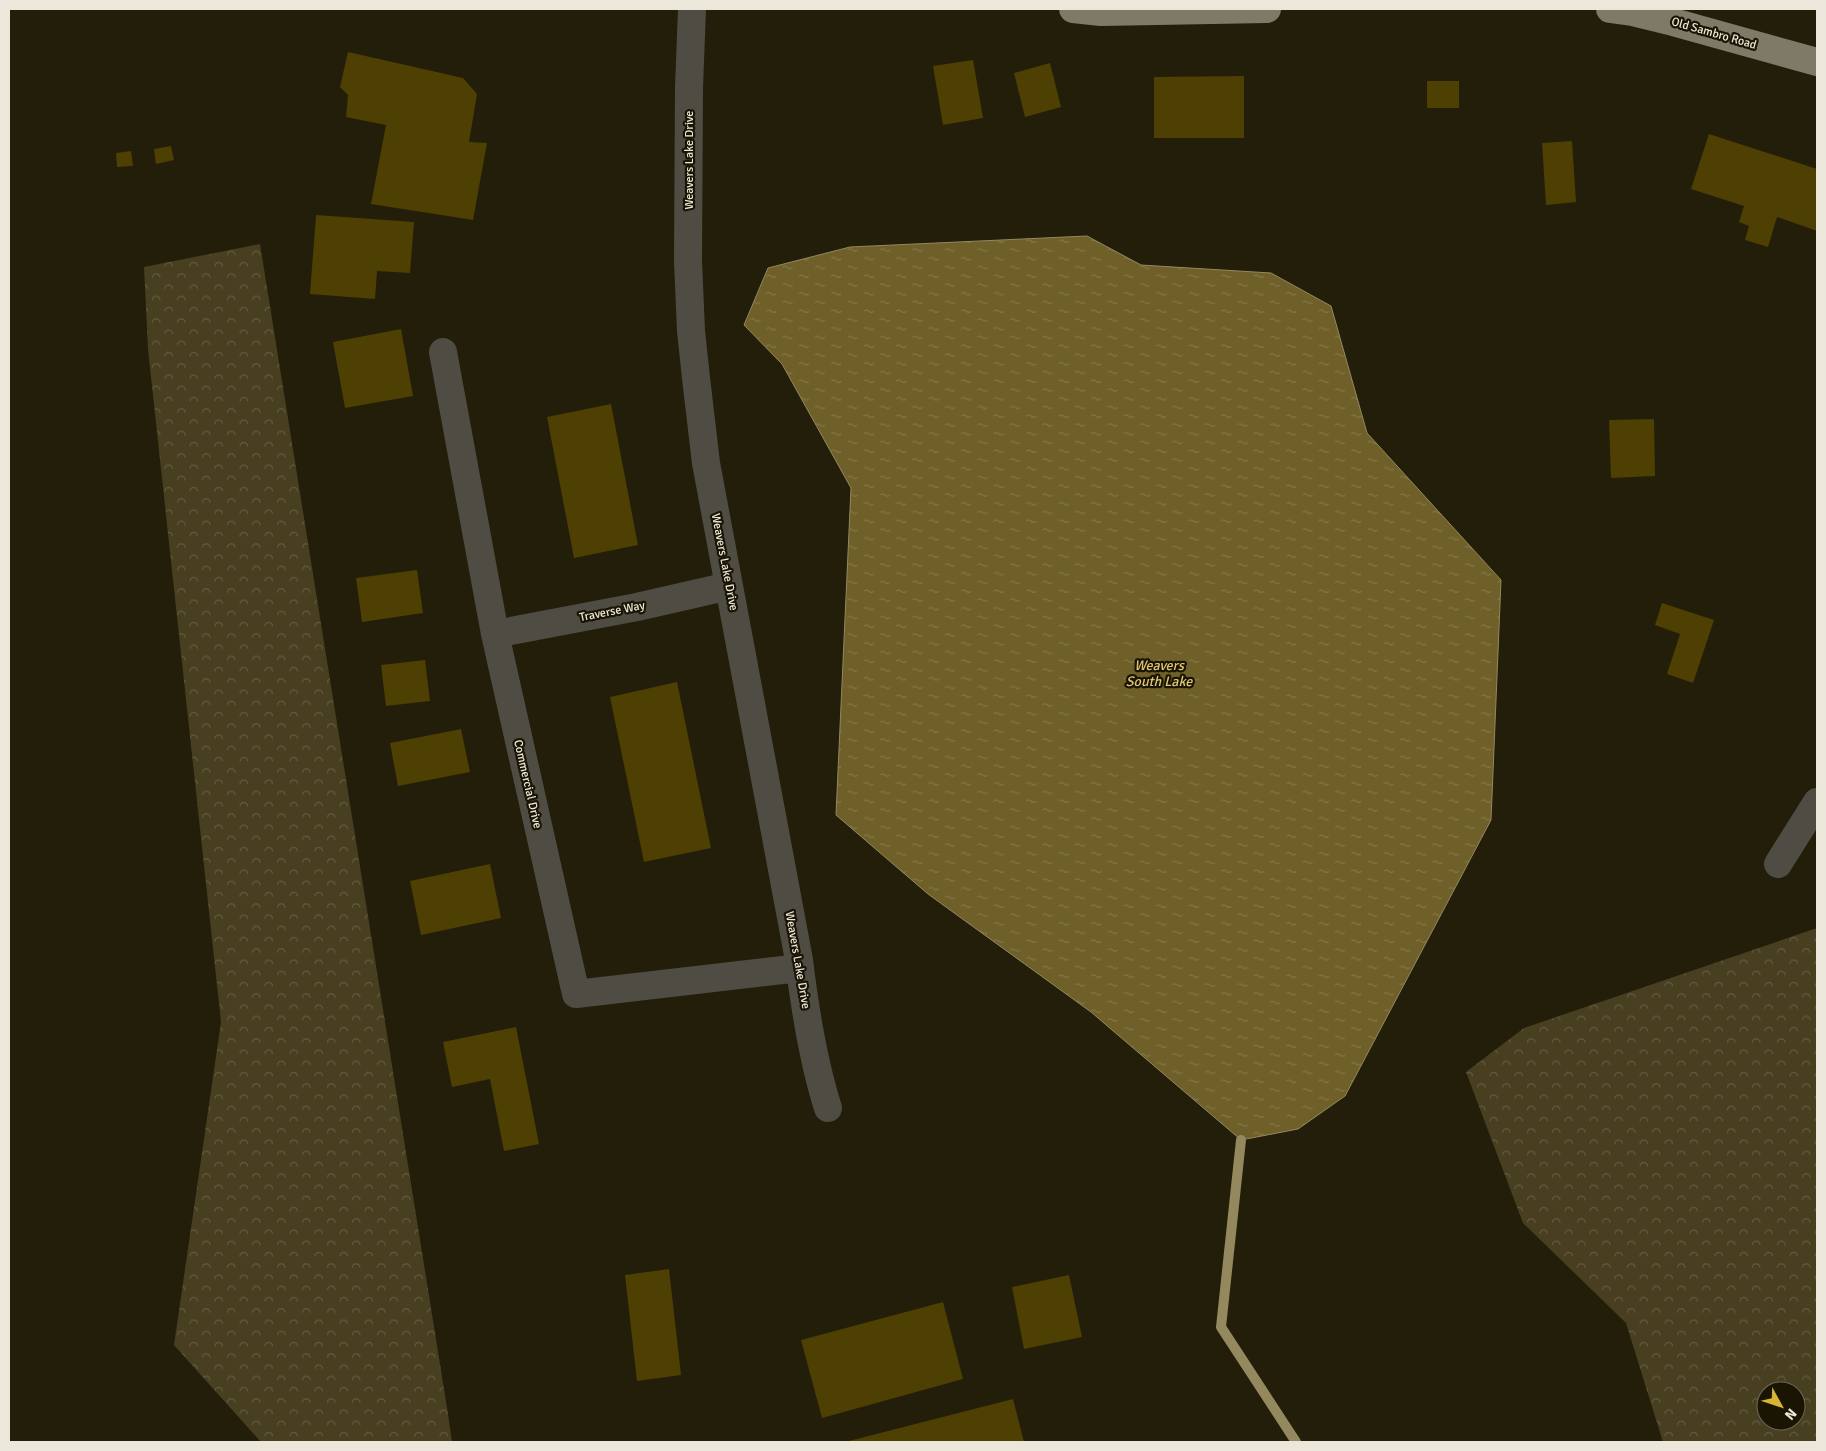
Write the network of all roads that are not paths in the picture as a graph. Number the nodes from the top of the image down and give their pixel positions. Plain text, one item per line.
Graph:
1 (692, 9) edge
2 (1073, 9) edge
3 (1267, 9) edge
4 (1610, 9) edge
5 (1817, 62) edge
6 (442, 352) dead end
7 (729, 586) junction
8 (494, 634) junction
9 (1817, 802) edge
10 (1778, 864) dead end
11 (800, 968) junction
12 (828, 1108) dead end

1 - 7 street, Weavers Lake Drive
2 - 3 main road
4 - 5 main road, Old Sambro Road
6 - 8 street, Commercial Drive
7 - 8 street, Traverse Way
7 - 11 street, Weavers Lake Drive
8 - 11 street, Commercial Drive
9 - 10 street
11 - 12 street, Weavers Lake Drive

